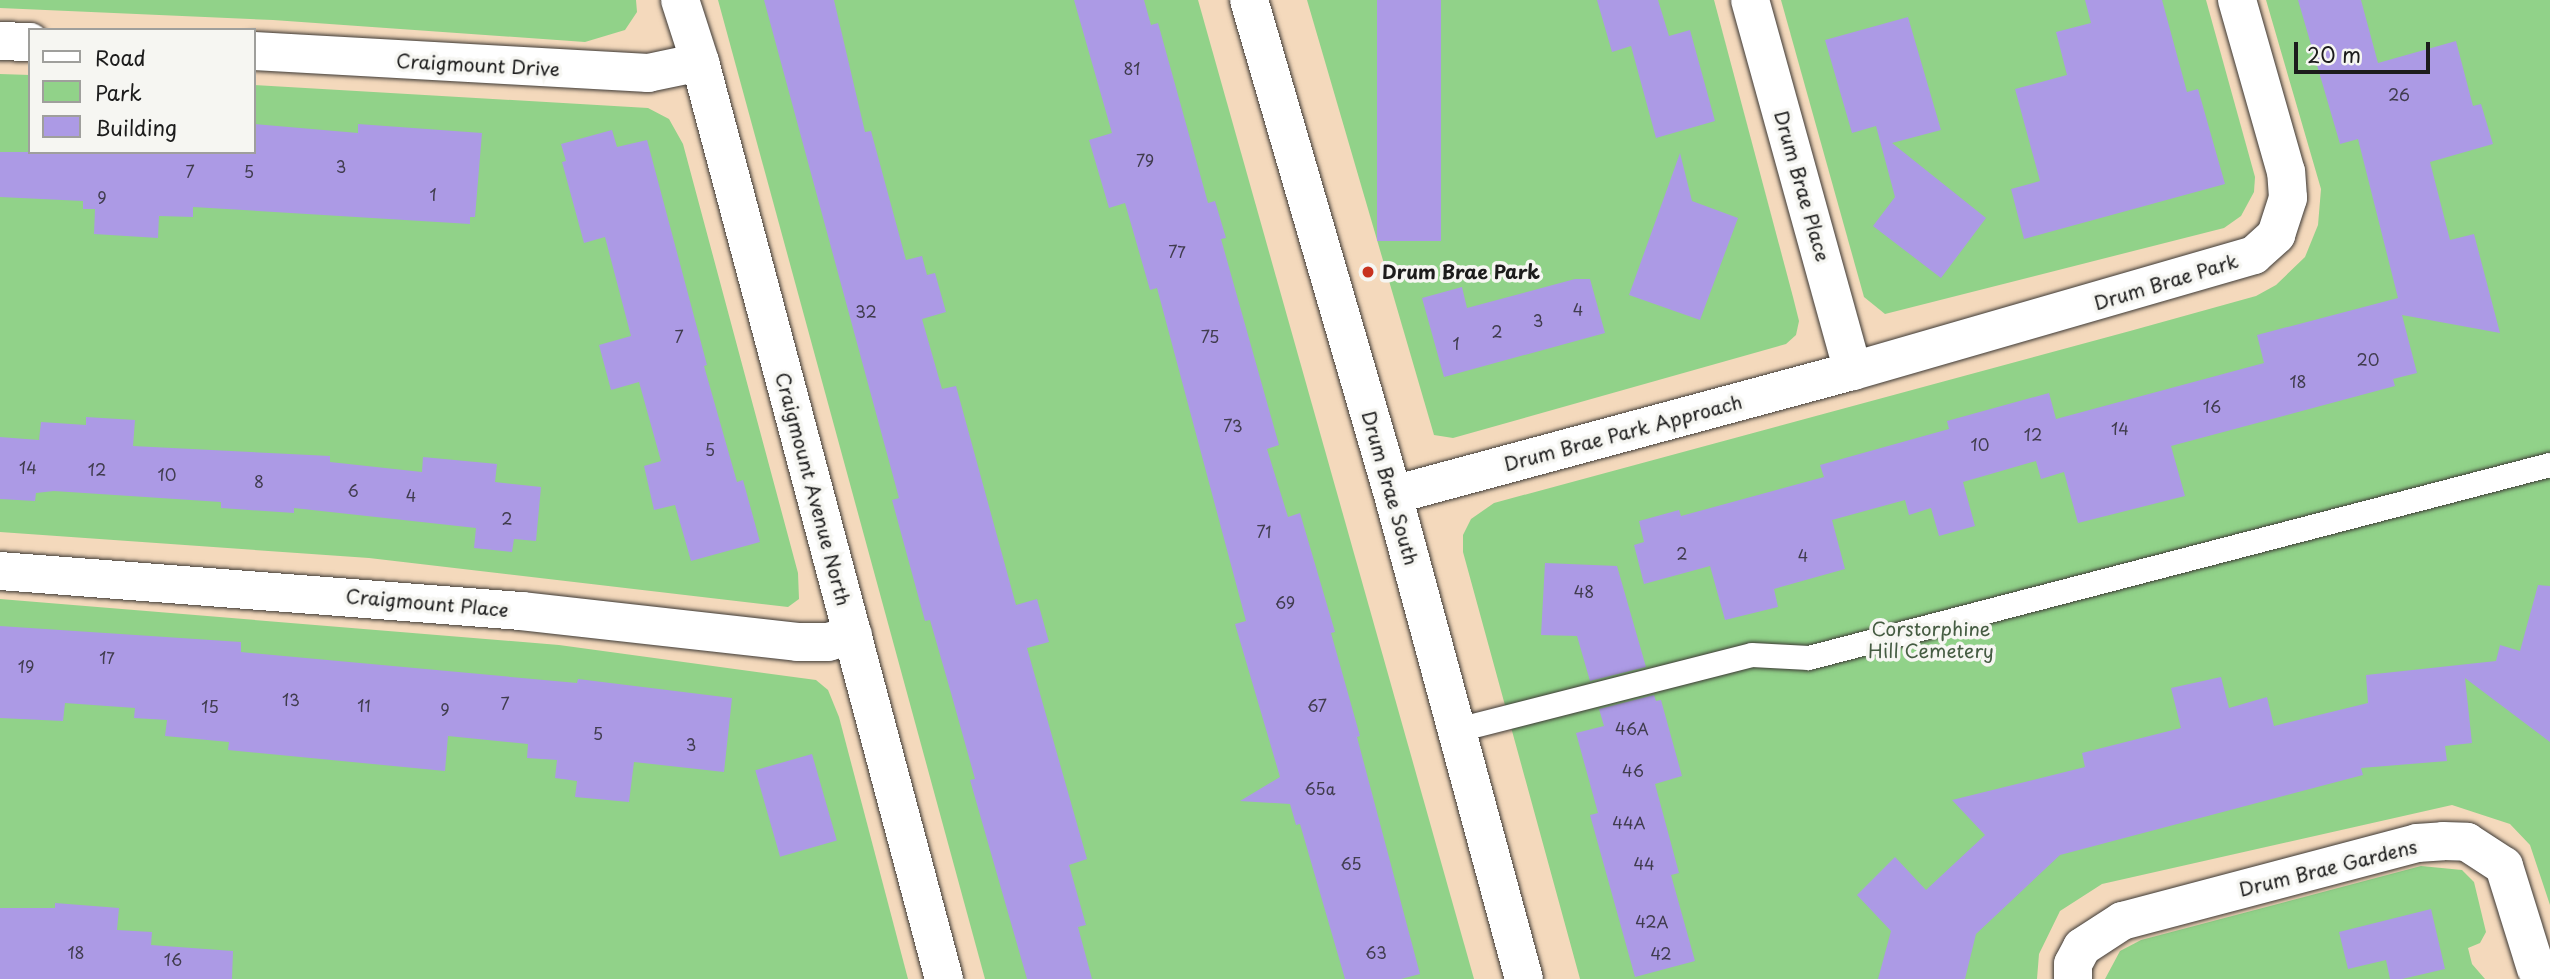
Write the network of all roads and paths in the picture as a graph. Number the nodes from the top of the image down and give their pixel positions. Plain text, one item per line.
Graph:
1 (680, 0) edge
2 (1249, 0) edge
3 (1750, 0) edge
4 (2237, 0) edge
5 (0, 41) edge
6 (28, 42) edge
7 (256, 51) edge
8 (700, 62) junction
9 (1853, 371) junction
10 (2550, 466) edge
11 (1393, 495) junction
12 (0, 571) edge
13 (853, 635) junction
14 (1458, 730) junction
15 (2529, 969) edge
16 (944, 979) edge
17 (1524, 979) edge
18 (2073, 979) edge

1 - 8 street, Craigmount Avenue North
2 - 11 street, Drum Brae South
3 - 9 street, Drum Brae Place
4 - 9 street, Drum Brae Park
5 - 6 street
7 - 8 street, Craigmount Drive
8 - 13 street, Craigmount Avenue North
9 - 11 street, Drum Brae Park Approach
10 - 14 lane
11 - 14 street, Drum Brae South
12 - 13 street, Craigmount Place
13 - 16 street, Craigmount Avenue North
14 - 17 street, Drum Brae South
15 - 18 street, Drum Brae Gardens

